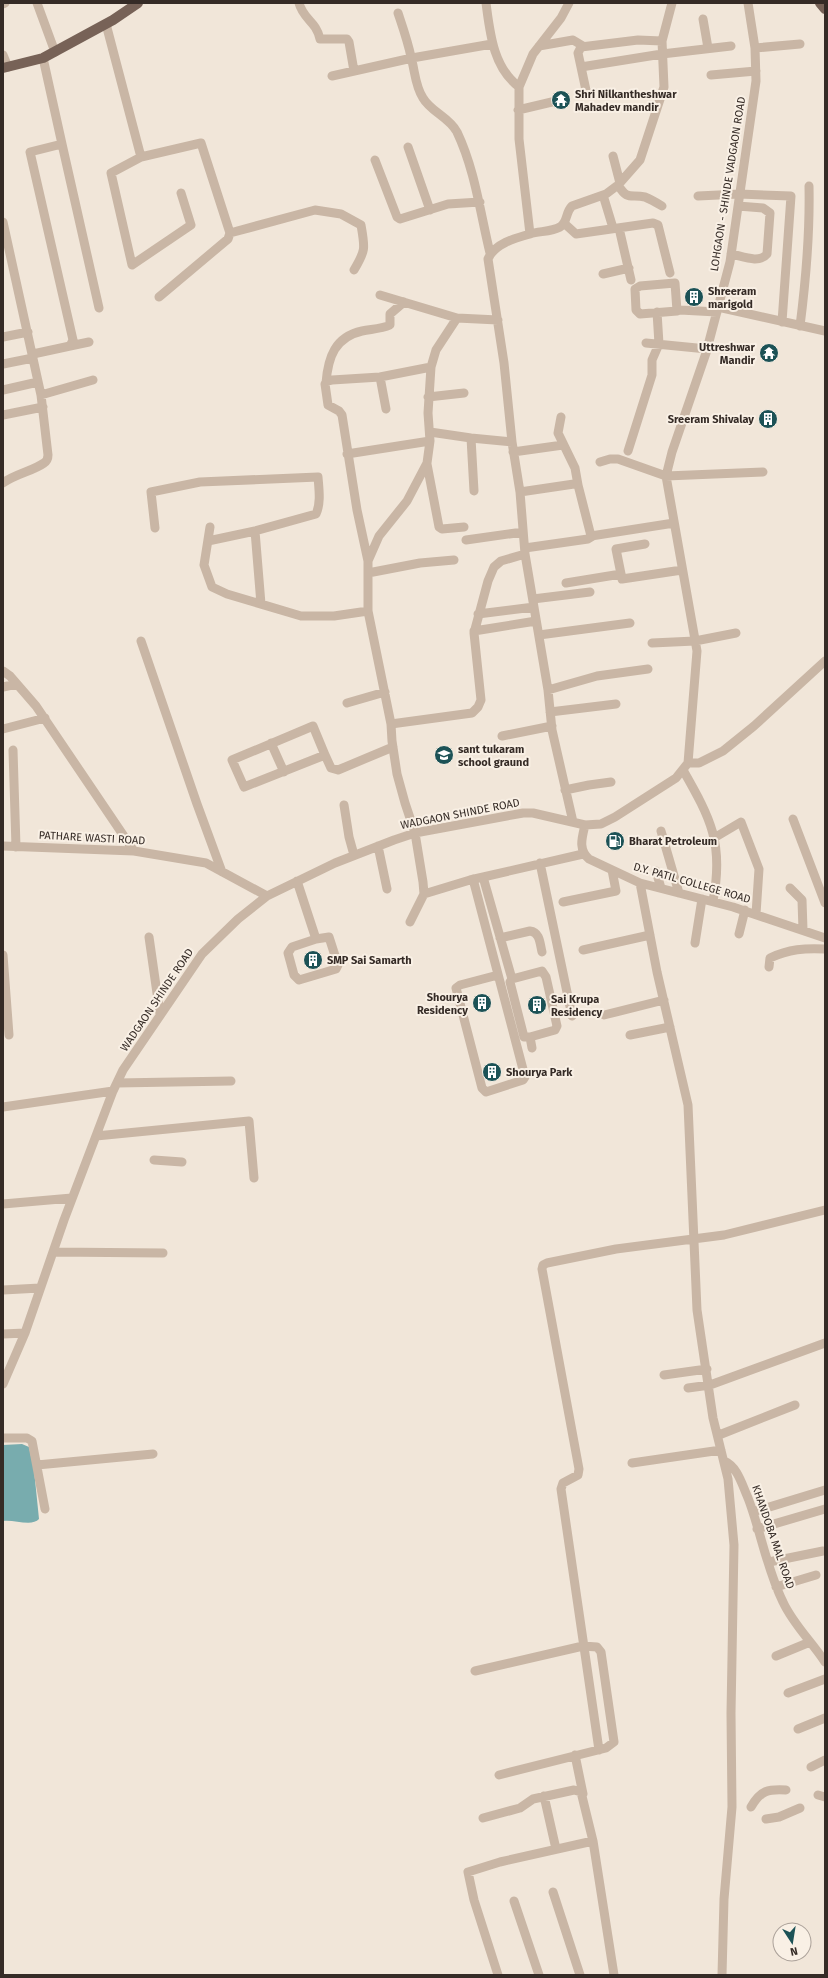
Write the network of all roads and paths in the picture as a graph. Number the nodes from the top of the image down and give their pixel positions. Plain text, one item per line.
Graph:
1 (37, 3) edge
2 (138, 3) edge
3 (299, 3) edge
4 (486, 3) edge
5 (569, 3) edge
6 (672, 3) edge
7 (748, 3) edge
8 (820, 3) edge
9 (825, 9) edge
10 (398, 13) dead end
11 (703, 19) dead end
12 (106, 24) junction
13 (662, 41) junction
14 (492, 44) junction
15 (800, 44) dead end
16 (539, 46) junction
17 (583, 46) junction
18 (731, 46) dead end
19 (708, 48) junction
20 (755, 48) junction
21 (55, 52) junction
22 (662, 54) junction
23 (3, 55) edge
24 (43, 58) junction
25 (412, 58) junction
26 (581, 67) junction
27 (5, 68) edge
28 (354, 71) junction
29 (756, 71) junction
30 (711, 75) dead end
31 (332, 76) dead end
32 (519, 87) junction
33 (587, 95) dead end
34 (556, 101) dead end
35 (518, 110) junction
36 (62, 144) junction
37 (408, 147) dead end
38 (613, 156) dead end
39 (141, 157) junction
40 (375, 160) dead end
41 (619, 184) junction
42 (810, 186) dead end
43 (181, 193) dead end
44 (739, 194) junction
45 (603, 195) junction
46 (698, 196) dead end
47 (480, 202) junction
48 (662, 206) dead end
49 (738, 206) junction
50 (430, 210) junction
51 (3, 222) edge
52 (565, 224) junction
53 (616, 228) junction
54 (230, 233) junction
55 (530, 234) junction
56 (490, 253) junction
57 (731, 254) junction
58 (629, 268) junction
59 (354, 270) dead end
60 (603, 274) dead end
61 (670, 274) dead end
62 (631, 280) dead end
63 (380, 295) dead end
64 (159, 297) dead end
65 (404, 302) junction
66 (99, 308) dead end
67 (717, 309) junction
68 (677, 311) junction
69 (657, 312) junction
70 (457, 318) junction
71 (498, 320) junction
72 (782, 322) junction
73 (800, 326) junction
74 (825, 331) edge
75 (28, 332) junction
76 (3, 337) edge
77 (89, 342) dead end
78 (646, 343) dead end
79 (659, 344) junction
80 (70, 346) junction
81 (707, 349) junction
82 (33, 356) junction
83 (3, 364) edge
84 (431, 368) junction
85 (380, 377) junction
86 (93, 380) dead end
87 (38, 382) junction
88 (326, 383) junction
89 (3, 390) edge
90 (464, 393) dead end
91 (41, 395) junction
92 (428, 397) junction
93 (43, 407) junction
94 (386, 409) dead end
95 (3, 415) edge
96 (561, 417) dead end
97 (430, 437) junction
98 (471, 438) junction
99 (512, 442) junction
100 (563, 445) junction
101 (628, 451) dead end
102 (513, 452) junction
103 (347, 454) junction
104 (600, 462) dead end
105 (427, 463) junction
106 (763, 472) dead end
107 (666, 476) junction
108 (3, 483) edge
109 (578, 485) junction
110 (474, 491) dead end
111 (520, 492) junction
112 (674, 523) junction
113 (210, 527) dead end
114 (464, 527) dead end
115 (154, 528) dead end
116 (255, 531) junction
117 (523, 532) junction
118 (593, 536) junction
119 (466, 540) dead end
120 (208, 541) junction
121 (645, 544) dead end
122 (525, 551) junction
123 (454, 560) dead end
124 (368, 561) junction
125 (682, 570) junction
126 (368, 573) junction
127 (621, 574) junction
128 (566, 583) dead end
129 (590, 592) dead end
130 (533, 603) junction
131 (261, 604) junction
132 (368, 611) junction
133 (478, 614) junction
134 (536, 621) junction
135 (630, 623) dead end
136 (474, 631) junction
137 (736, 633) dead end
138 (539, 634) junction
139 (141, 641) dead end
140 (695, 641) junction
141 (652, 643) dead end
142 (825, 661) edge
143 (648, 669) dead end
144 (3, 671) edge
145 (17, 684) junction
146 (3, 687) edge
147 (548, 690) junction
148 (385, 692) junction
149 (347, 703) dead end
150 (616, 704) dead end
151 (550, 712) junction
152 (45, 718) junction
153 (391, 724) junction
154 (552, 726) junction
155 (3, 729) edge
156 (502, 736) dead end
157 (271, 743) junction
158 (393, 747) junction
159 (13, 750) dead end
160 (325, 755) junction
161 (685, 766) junction
162 (284, 772) junction
163 (611, 782) dead end
164 (565, 790) junction
165 (344, 805) dead end
166 (793, 819) dead end
167 (573, 822) junction
168 (585, 825) junction
169 (661, 831) dead end
170 (415, 834) junction
171 (714, 838) junction
172 (3, 846) edge
173 (378, 846) junction
174 (16, 847) junction
175 (134, 851) junction
176 (583, 854) junction
177 (354, 855) junction
178 (540, 863) junction
179 (612, 870) junction
180 (656, 871) dead end
181 (222, 872) junction
182 (483, 877) junction
183 (473, 879) junction
184 (297, 881) junction
185 (640, 883) junction
186 (661, 888) junction
187 (790, 888) dead end
188 (387, 889) dead end
189 (679, 893) junction
190 (424, 894) junction
191 (267, 896) junction
192 (702, 898) junction
193 (563, 902) dead end
194 (713, 902) junction
195 (825, 903) edge
196 (745, 910) junction
197 (756, 914) junction
198 (410, 922) dead end
199 (803, 930) junction
200 (739, 934) dead end
201 (650, 935) junction
202 (149, 937) dead end
203 (500, 938) junction
204 (825, 938) edge
205 (316, 939) junction
206 (695, 943) dead end
207 (825, 949) edge
208 (583, 950) dead end
209 (542, 952) dead end
210 (3, 955) edge
211 (769, 967) dead end
212 (498, 975) junction
213 (512, 979) junction
214 (664, 1000) junction
215 (160, 1014) junction
216 (604, 1015) dead end
217 (572, 1016) dead end
218 (670, 1027) junction
219 (9, 1035) dead end
220 (630, 1035) dead end
221 (530, 1037) junction
222 (532, 1048) dead end
223 (231, 1081) dead end
224 (115, 1087) junction
225 (3, 1107) edge
226 (96, 1136) junction
227 (154, 1160) dead end
228 (182, 1162) dead end
229 (254, 1178) dead end
230 (72, 1198) junction
231 (3, 1204) edge
232 (825, 1210) edge
233 (694, 1239) junction
234 (53, 1252) junction
235 (163, 1253) dead end
236 (40, 1288) junction
237 (3, 1290) edge
238 (24, 1333) junction
239 (3, 1334) edge
240 (825, 1343) edge
241 (707, 1369) junction
242 (5, 1374) edge
243 (664, 1375) dead end
244 (3, 1384) edge
245 (710, 1385) junction
246 (688, 1388) dead end
247 (795, 1405) dead end
248 (719, 1435) junction
249 (3, 1438) edge
250 (721, 1450) junction
251 (153, 1454) dead end
252 (724, 1461) junction
253 (632, 1463) dead end
254 (37, 1465) junction
255 (825, 1490) edge
256 (45, 1509) dead end
257 (825, 1509) edge
258 (753, 1512) junction
259 (757, 1529) junction
260 (823, 1550) dead end
261 (769, 1562) junction
262 (816, 1574) dead end
263 (776, 1587) junction
264 (810, 1642) junction
265 (583, 1646) junction
266 (776, 1656) dead end
267 (825, 1662) edge
268 (475, 1671) dead end
269 (825, 1679) edge
270 (788, 1693) dead end
271 (825, 1718) edge
272 (798, 1729) dead end
273 (598, 1750) junction
274 (575, 1755) junction
275 (825, 1760) edge
276 (811, 1767) dead end
277 (499, 1775) dead end
278 (786, 1790) dead end
279 (583, 1794) junction
280 (544, 1796) junction
281 (751, 1807) dead end
282 (800, 1808) dead end
283 (483, 1818) dead end
284 (766, 1819) dead end
285 (593, 1841) junction
286 (556, 1849) junction
287 (553, 1892) dead end
288 (514, 1901) dead end
289 (498, 1975) edge
290 (539, 1975) edge
291 (580, 1975) edge
292 (614, 1975) edge
293 (722, 1975) edge

1 - 21 street
2 - 12 main road
3 - 28 street
4 - 14 street
5 - 16 street
6 - 13 street
7 - 20 street, LOHGAON - SHINDE VADGAON ROAD
8 - 9 main road
10 - 25 street
11 - 19 street
12 - 21 main road
12 - 39 street
13 - 17 street
13 - 22 street
14 - 25 street
14 - 32 street
15 - 20 street
16 - 17 street
16 - 32 street
17 - 26 street
18 - 19 street
19 - 22 street
20 - 29 street, LOHGAON - SHINDE VADGAON ROAD
21 - 24 main road
22 - 26 street
22 - 41 street
23 - 27 street
24 - 27 main road
24 - 36 street
25 - 28 street
25 - 47 street
26 - 33 street
28 - 31 street
29 - 30 street
29 - 44 street, LOHGAON - SHINDE VADGAON ROAD
32 - 35 street
34 - 35 street
35 - 55 street
36 - 66 street
36 - 80 street
37 - 50 street
38 - 41 street
39 - 43 street
39 - 54 street
40 - 50 street
41 - 45 street
41 - 48 street
42 - 73 street
44 - 46 street
44 - 49 street, LOHGAON - SHINDE VADGAON ROAD
44 - 72 street
45 - 52 street
45 - 53 street
47 - 50 street
47 - 56 street
49 - 57 street, LOHGAON - SHINDE VADGAON ROAD
49 - 57 street
51 - 75 street
52 - 53 street
52 - 55 street
53 - 58 street
53 - 61 street
54 - 59 street
54 - 64 street
55 - 56 street
56 - 71 street
57 - 67 street, LOHGAON - SHINDE VADGAON ROAD
58 - 60 street
58 - 62 street
63 - 65 street
65 - 70 street
65 - 88 street
67 - 68 street
67 - 72 street
67 - 81 street, LOHGAON - SHINDE VADGAON ROAD
68 - 69 street
68 - 69 street
69 - 79 street
70 - 71 street
70 - 84 street
71 - 99 street
72 - 73 street
73 - 74 street
75 - 76 street
75 - 82 street
77 - 80 street
78 - 79 street
79 - 81 street
79 - 101 street
80 - 82 street
81 - 107 street, LOHGAON - SHINDE VADGAON ROAD
82 - 83 street
82 - 87 street
84 - 85 street
84 - 92 street
85 - 88 street
85 - 94 street
86 - 91 street
87 - 89 street
87 - 91 street
88 - 103 street
90 - 92 street
91 - 93 street
92 - 97 street
93 - 95 street
93 - 108 street
96 - 100 street
97 - 98 street
97 - 103 street
97 - 105 street
98 - 99 street
98 - 110 street
99 - 102 street
100 - 102 street
100 - 109 street
102 - 111 street
103 - 124 street
104 - 107 street
105 - 114 street
105 - 124 street
106 - 107 street
107 - 112 street, LOHGAON - SHINDE VADGAON ROAD
109 - 111 street
109 - 118 street
111 - 117 street
112 - 118 street
112 - 125 street, LOHGAON - SHINDE VADGAON ROAD
113 - 120 street
115 - 116 street
116 - 120 street
116 - 131 street
117 - 119 street
117 - 122 street
118 - 122 street
120 - 131 street
121 - 127 street
122 - 130 street
122 - 133 street
123 - 126 street
124 - 126 street
125 - 127 street
125 - 140 street, LOHGAON - SHINDE VADGAON ROAD
126 - 132 street
127 - 128 street
129 - 130 street
130 - 133 street
130 - 134 street
131 - 132 street
132 - 148 street
133 - 136 street
134 - 136 street
134 - 138 street
135 - 138 street
136 - 153 street
137 - 140 street
138 - 147 street
139 - 181 street
140 - 141 street
140 - 161 street, LOHGAON - SHINDE VADGAON ROAD
142 - 161 street
143 - 147 street
144 - 145 street
145 - 146 street
145 - 152 street
147 - 151 street
148 - 149 street
148 - 153 street
150 - 151 street
151 - 154 street
152 - 155 street
152 - 175 street
153 - 158 street
154 - 156 street
154 - 164 street
157 - 160 street
157 - 162 street
157 - 162 street
158 - 160 street
158 - 170 street
159 - 174 street
160 - 162 street
161 - 168 street
161 - 171 street
163 - 164 street
164 - 167 street
165 - 177 street
166 - 195 street
167 - 168 street, WADGAON SHINDE ROAD
167 - 170 street, WADGAON SHINDE ROAD
168 - 176 street
169 - 189 street
170 - 173 street, WADGAON SHINDE ROAD
170 - 190 street
171 - 194 street
171 - 197 street
172 - 174 street, PATHARE WASTI ROAD
173 - 177 street, WADGAON SHINDE ROAD
173 - 188 street
174 - 175 street, PATHARE WASTI ROAD
175 - 181 street, PATHARE WASTI ROAD
176 - 178 street
176 - 179 street, D.Y. PATIL COLLEGE ROAD
177 - 184 street, WADGAON SHINDE ROAD
178 - 182 street
178 - 217 street
179 - 185 street, D.Y. PATIL COLLEGE ROAD
179 - 193 street
180 - 186 street
181 - 191 street, PATHARE WASTI ROAD
182 - 183 street
182 - 203 street
183 - 190 street
183 - 212 street
184 - 191 street, WADGAON SHINDE ROAD
184 - 205 street
185 - 186 street, D.Y. PATIL COLLEGE ROAD
185 - 201 street
186 - 189 street, D.Y. PATIL COLLEGE ROAD
187 - 199 street
189 - 192 street, D.Y. PATIL COLLEGE ROAD
190 - 198 street
191 - 215 street, WADGAON SHINDE ROAD
192 - 194 street, D.Y. PATIL COLLEGE ROAD
192 - 206 street
194 - 196 street, D.Y. PATIL COLLEGE ROAD
196 - 197 street, D.Y. PATIL COLLEGE ROAD
196 - 200 street
197 - 199 street, D.Y. PATIL COLLEGE ROAD
199 - 204 street, D.Y. PATIL COLLEGE ROAD
201 - 208 street
201 - 214 street
202 - 215 street
203 - 209 street
203 - 213 street
205 - 205 street
207 - 211 street
210 - 219 street
212 - 212 street
213 - 221 street
213 - 221 street
214 - 216 street
214 - 218 street
215 - 224 street, WADGAON SHINDE ROAD
218 - 220 street
218 - 233 street
221 - 222 street
223 - 224 street
224 - 225 street
224 - 226 street, WADGAON SHINDE ROAD
226 - 229 street
226 - 230 street, WADGAON SHINDE ROAD
227 - 228 street
230 - 231 street
230 - 234 street, WADGAON SHINDE ROAD
232 - 233 street
233 - 241 street
233 - 265 street
234 - 235 street
234 - 236 street, WADGAON SHINDE ROAD
236 - 237 street
236 - 238 street, WADGAON SHINDE ROAD
238 - 239 street
238 - 242 street, WADGAON SHINDE ROAD
240 - 245 street
241 - 243 street
241 - 245 street
242 - 244 street, WADGAON SHINDE ROAD
245 - 246 street
245 - 248 street
247 - 248 street
248 - 250 street
249 - 254 street
250 - 252 street
250 - 253 street
251 - 254 street
252 - 258 street, KHANDOBA MAL ROAD
252 - 293 street
254 - 256 street
255 - 258 street
257 - 259 street
258 - 259 street, KHANDOBA MAL ROAD
259 - 261 street, KHANDOBA MAL ROAD
260 - 261 street
261 - 263 street, KHANDOBA MAL ROAD
262 - 263 street
263 - 264 street, KHANDOBA MAL ROAD
264 - 266 street
264 - 267 street, KHANDOBA MAL ROAD
265 - 268 street
265 - 273 street
265 - 273 street
269 - 270 street
271 - 272 street
273 - 274 street
274 - 277 street
274 - 279 street
275 - 276 street
278 - 281 street
279 - 280 street
279 - 285 street
280 - 283 street
280 - 286 street
282 - 284 street
285 - 286 street
285 - 292 street
286 - 289 street
287 - 291 street
288 - 290 street

